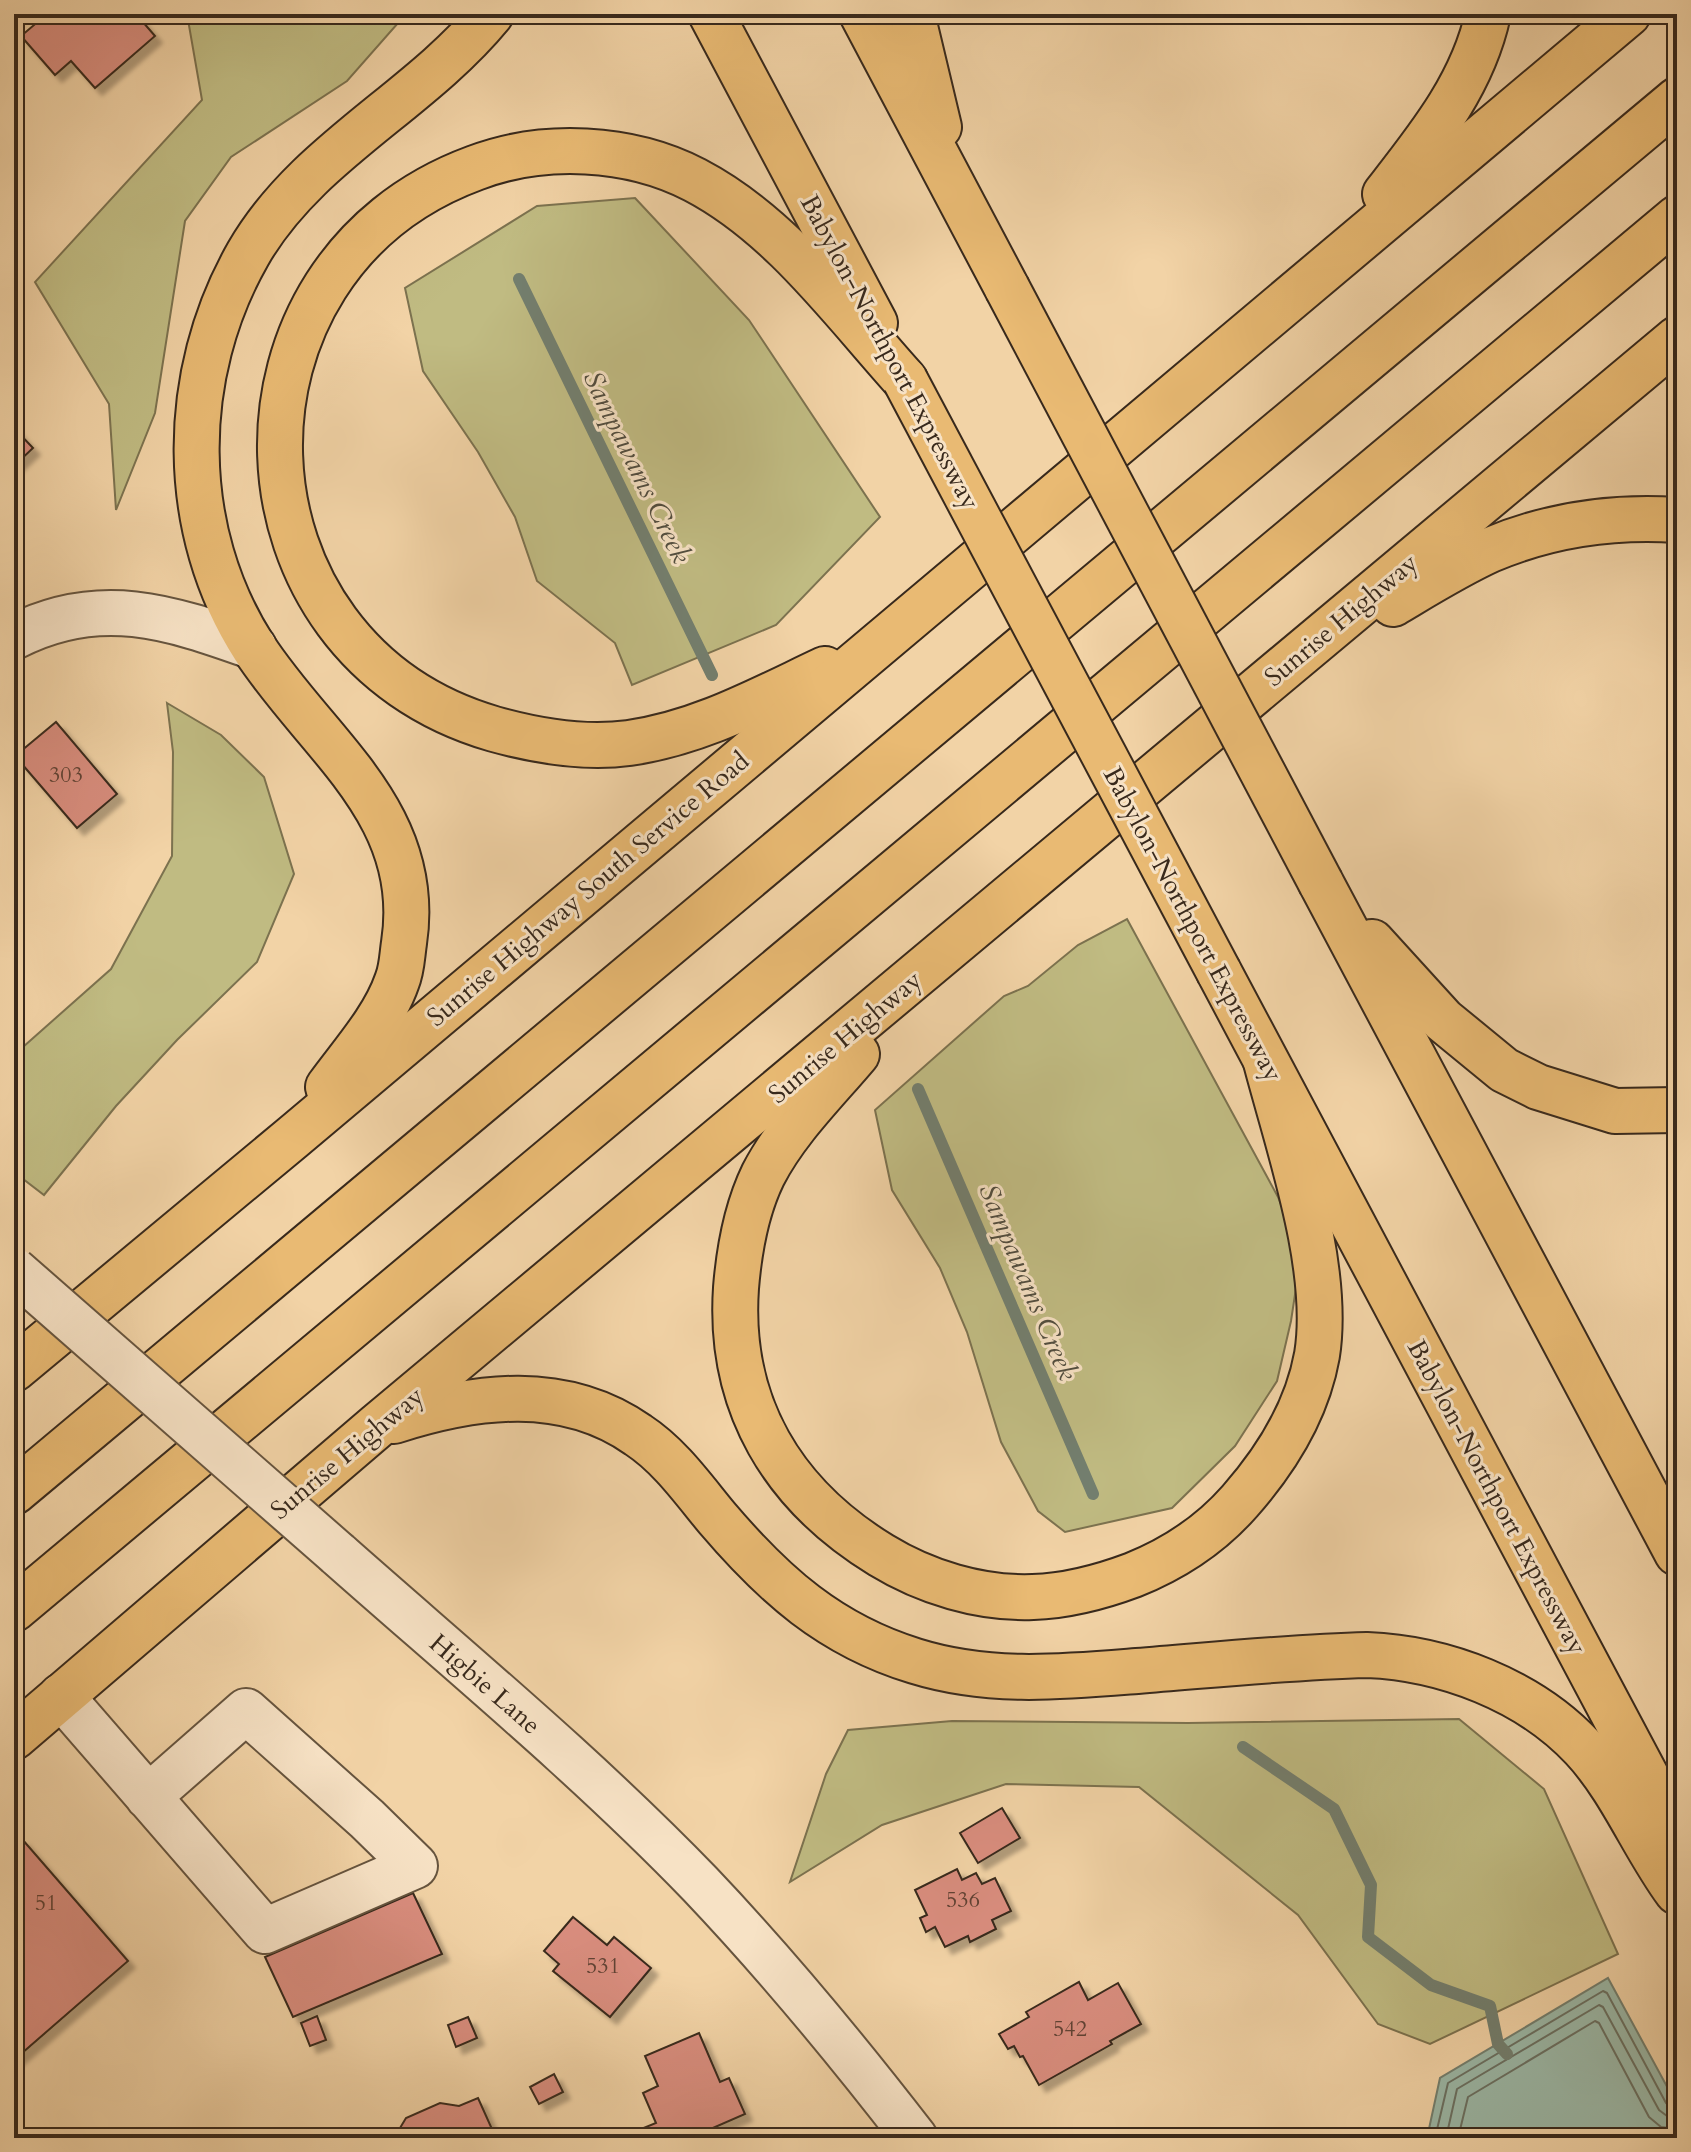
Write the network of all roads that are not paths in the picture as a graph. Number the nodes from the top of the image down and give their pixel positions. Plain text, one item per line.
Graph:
1 (491, 14) edge
2 (711, 14) edge
3 (862, 14) edge
4 (912, 14) edge
5 (1488, 14) edge
6 (1628, 14) edge
7 (1677, 100) edge
8 (954, 187) junction
9 (1677, 218) edge
10 (1329, 265) junction
11 (1677, 339) edge
12 (905, 380) junction
13 (1677, 520) edge
14 (33, 629) edge
15 (885, 640) junction
16 (254, 647) junction
17 (1288, 665) junction
18 (1321, 883) junction
19 (934, 962) junction
20 (1266, 1062) junction
21 (1677, 1110) edge
22 (292, 1138) junction
23 (14, 1270) edge
24 (14, 1369) edge
25 (377, 1426) junction
26 (14, 1492) edge
27 (1677, 1553) edge
28 (14, 1609) edge
29 (61, 1696) junction
30 (14, 1737) edge
31 (148, 1797) junction
32 (1677, 1834) edge
33 (1677, 1892) edge
34 (915, 2138) edge

1 - 16 main road
2 - 12 main road, Babylon-Northport Expressway
3 - 8 main road
4 - 8 main road
5 - 10 main road
6 - 10 main road
7 - 26 main road
8 - 18 main road, bridge
9 - 28 main road
10 - 15 main road
11 - 17 main road, Sunrise Highway
12 - 15 main road
12 - 20 main road, Babylon-Northport Expressway, bridge
13 - 17 main road
14 - 16 street
15 - 22 main road, Sunrise Highway South Service Road
16 - 22 main road
17 - 19 main road, Sunrise Highway
18 - 21 main road
18 - 27 main road
19 - 20 main road
19 - 25 main road, Sunrise Highway
20 - 32 main road, Babylon-Northport Expressway
22 - 24 main road
23 - 34 street, Higbie Lane, bridge
25 - 29 main road, Sunrise Highway
25 - 33 main road
29 - 30 main road, Sunrise Highway
29 - 31 street
31 - 31 street

